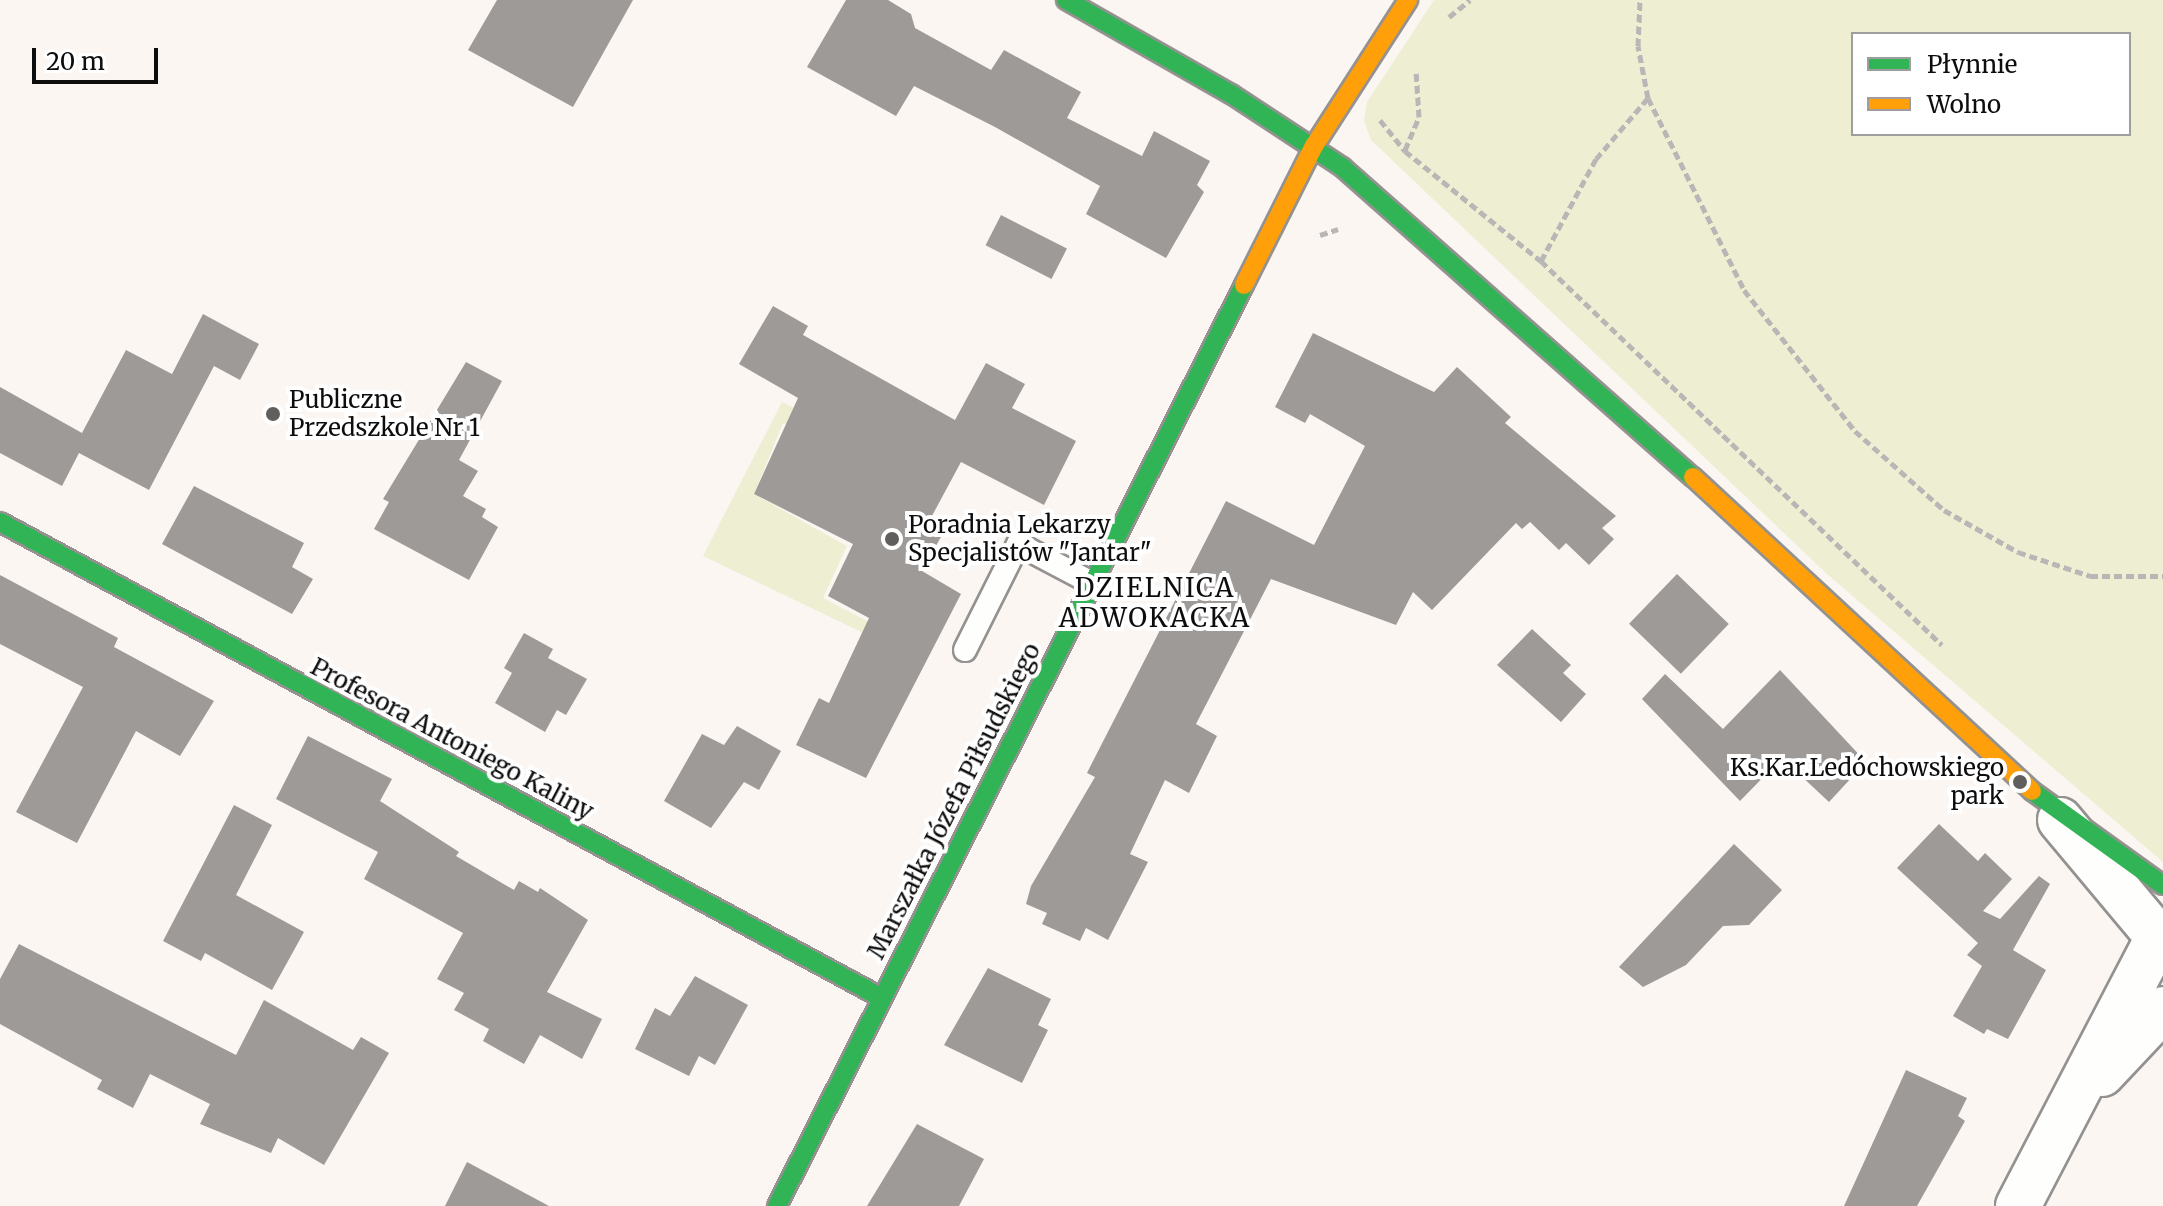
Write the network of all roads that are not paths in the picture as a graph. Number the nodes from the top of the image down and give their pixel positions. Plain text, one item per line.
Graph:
1 (1066, 0) edge
2 (1408, 0) edge
3 (1314, 146) junction
4 (0, 522) edge
5 (1092, 583) junction
6 (965, 650) dead end
7 (2045, 803) junction
8 (2163, 885) edge
9 (2157, 939) edge
10 (882, 998) junction
11 (2163, 1009) edge
12 (2064, 1113) junction
13 (777, 1206) edge
14 (2018, 1206) edge

1 - 3 street
2 - 3 street, Marszałka Józefa Piłsudskiego
3 - 5 street, Marszałka Józefa Piłsudskiego
3 - 7 street
4 - 10 street, Profesora Antoniego Kaliny
5 - 6 lane
5 - 10 street, Marszałka Józefa Piłsudskiego
7 - 8 street
7 - 9 street
9 - 12 street
10 - 13 street, Marszałka Józefa Piłsudskiego
11 - 12 street
12 - 14 street

